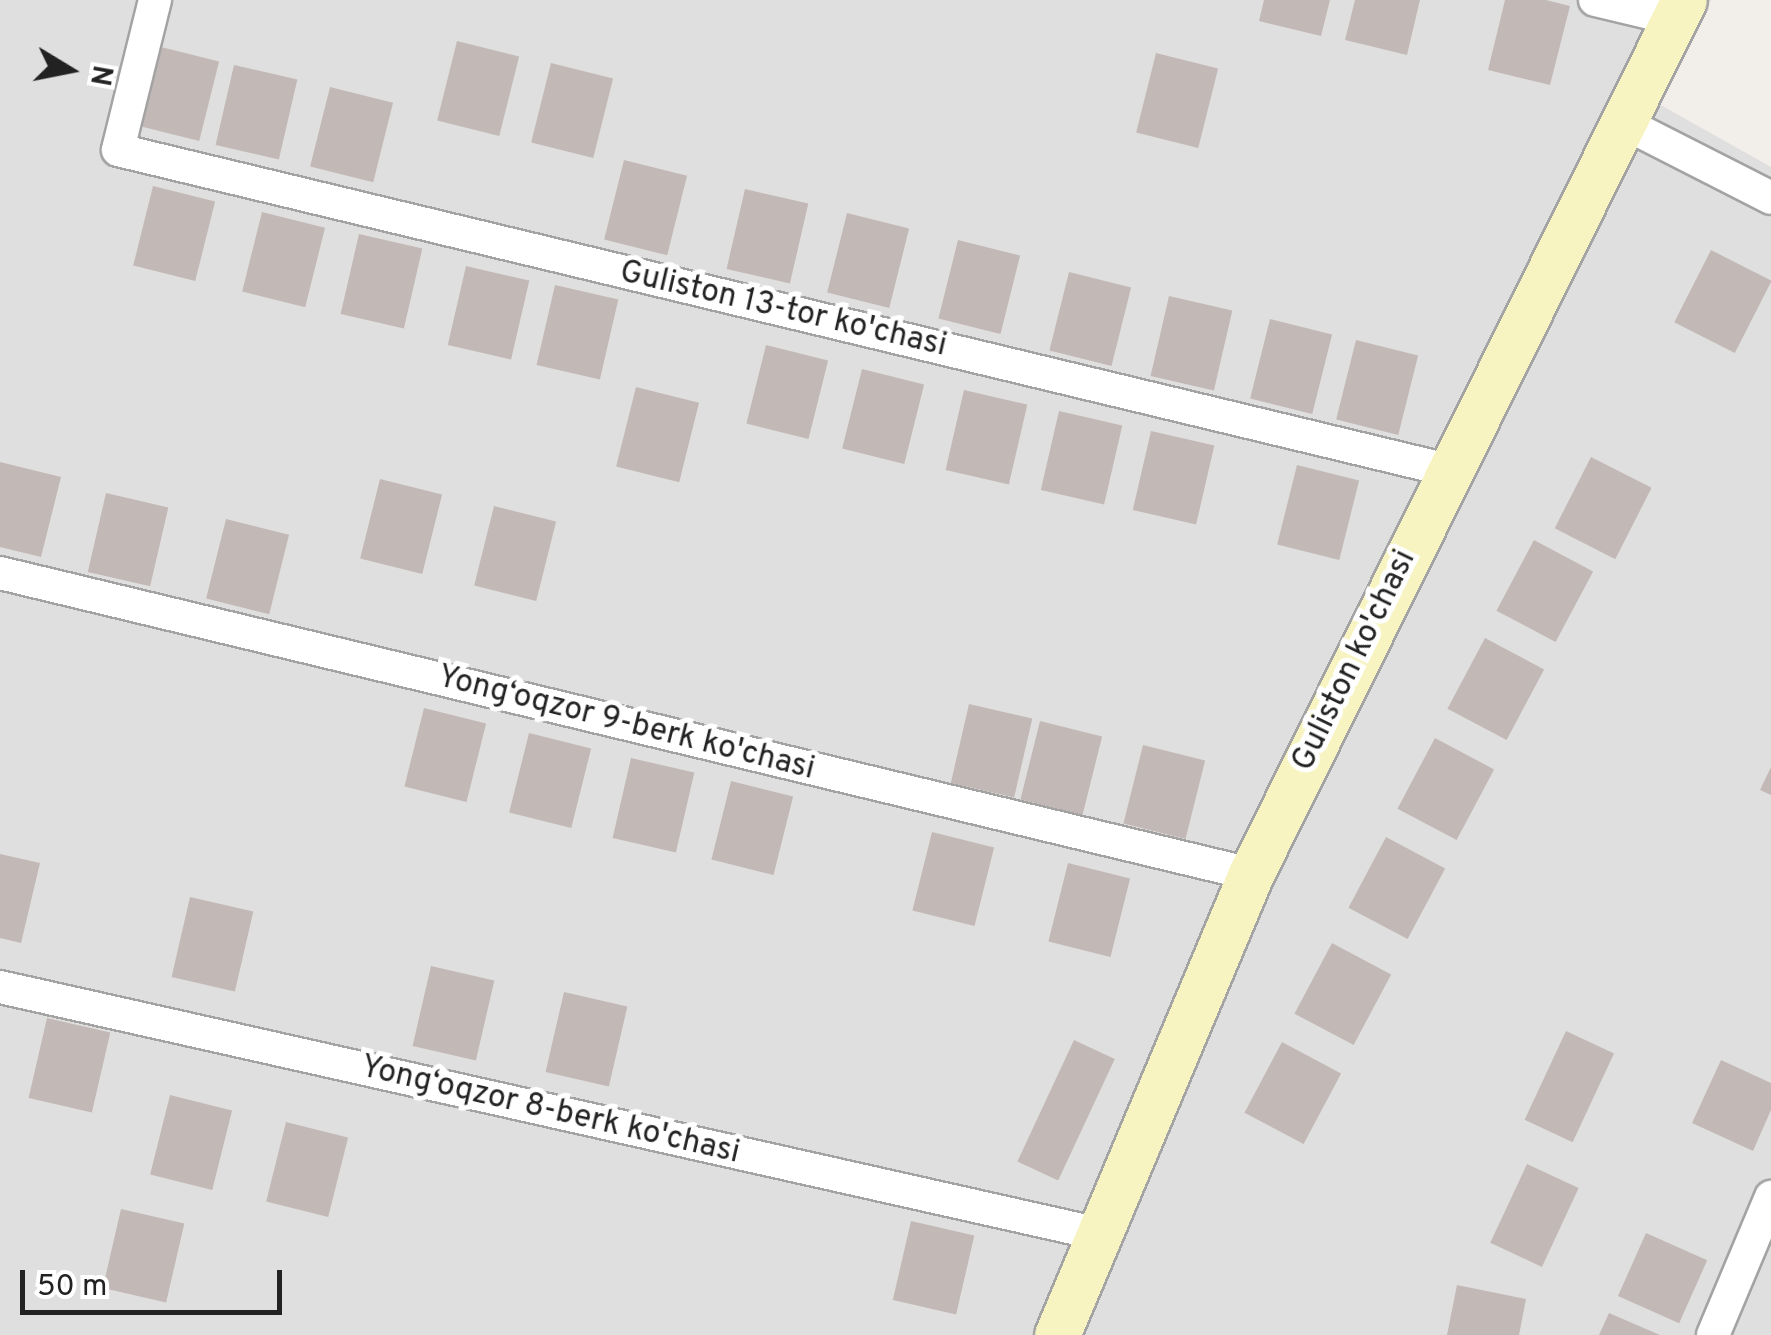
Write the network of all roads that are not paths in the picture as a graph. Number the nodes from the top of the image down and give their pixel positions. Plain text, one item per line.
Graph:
1 (155, 0) edge
2 (1595, 0) edge
3 (1679, 10) edge
4 (1624, 122) junction
5 (1771, 198) edge
6 (1448, 470) junction
7 (0, 573) edge
8 (1252, 874) junction
9 (0, 987) edge
10 (1769, 1206) edge
11 (1100, 1234) junction
12 (1057, 1335) edge
13 (1712, 1335) edge

1 - 6 street, Guliston 13-tor ko'chasi
2 - 3 street
3 - 4 main road, Guliston ko'chasi
4 - 5 street
4 - 6 main road, Guliston ko'chasi
6 - 8 main road, Guliston ko'chasi
7 - 8 street, Yong‘oqzor 9-berk ko'chasi
8 - 11 main road, Guliston ko'chasi
9 - 11 street, Yong‘oqzor 8-berk ko'chasi
10 - 13 street
11 - 12 main road, Guliston ko'chasi

